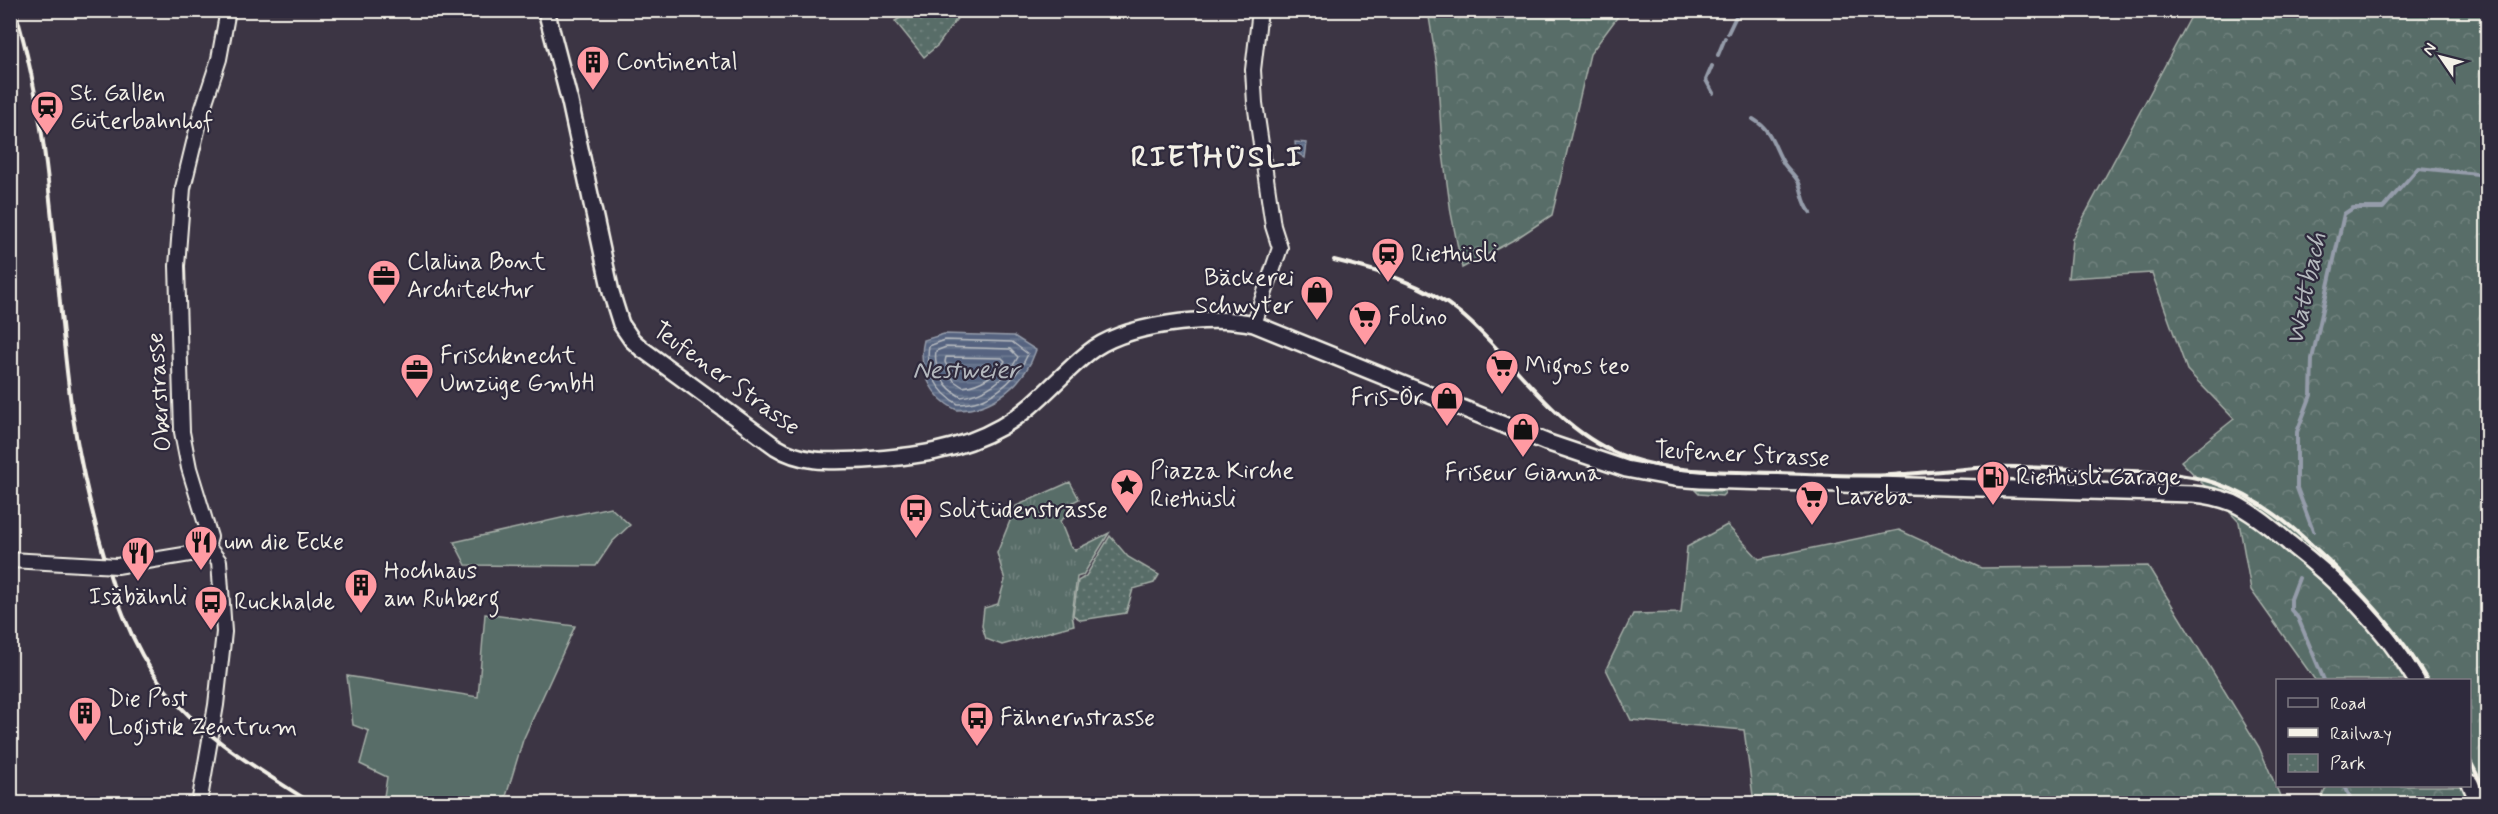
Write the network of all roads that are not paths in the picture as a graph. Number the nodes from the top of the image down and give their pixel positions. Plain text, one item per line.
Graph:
1 (228, 10) edge
2 (546, 10) edge
3 (1260, 10) edge
4 (1254, 324) junction
5 (207, 546) junction
6 (10, 560) edge
7 (2415, 679) edge
8 (2471, 787) edge
9 (199, 804) edge
10 (2479, 804) edge

1 - 5 street, Oberstrasse
2 - 4 main road, Teufener Strasse
3 - 4 street
4 - 7 main road, Teufener Strasse
5 - 6 street, bridge
5 - 9 street, Oberstrasse
8 - 10 main road

